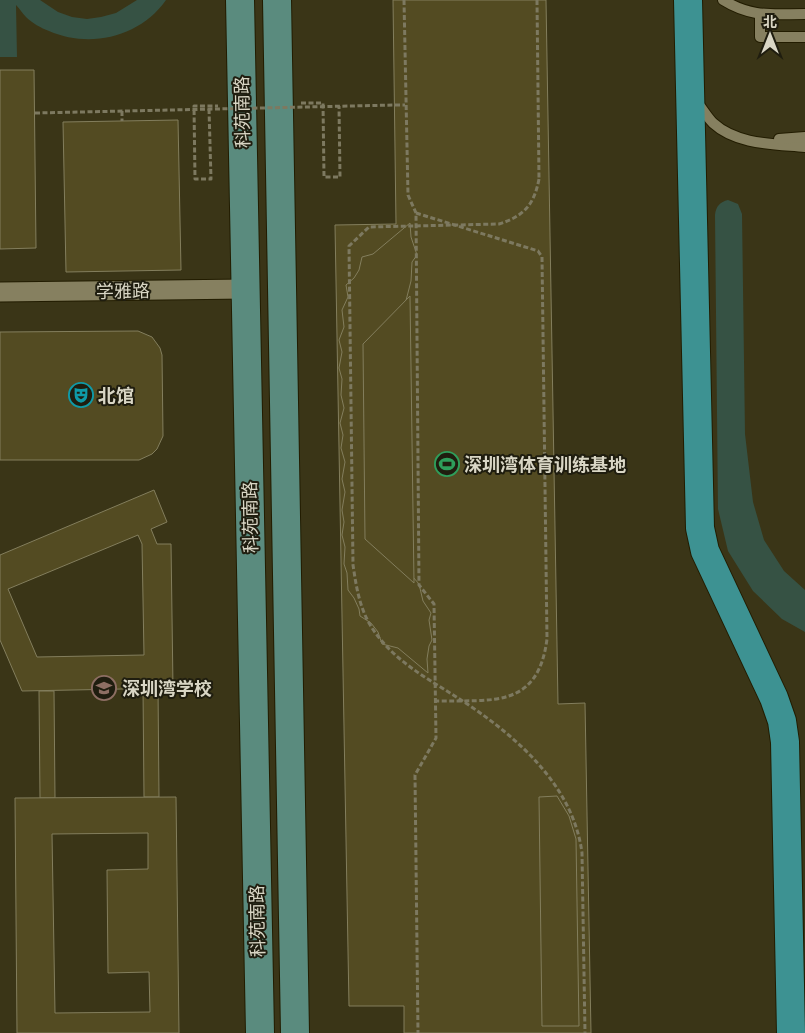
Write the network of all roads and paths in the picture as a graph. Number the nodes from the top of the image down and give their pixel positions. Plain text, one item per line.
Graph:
1 (240, 0) edge
2 (277, 0) edge
3 (404, 0) edge
4 (537, 0) edge
5 (688, 0) edge
6 (723, 0) edge
7 (760, 14) junction
8 (805, 14) edge
9 (805, 37) edge
10 (690, 92) junction
11 (298, 103) dead end
12 (406, 105) junction
13 (218, 106) dead end
14 (339, 106) junction
15 (209, 109) junction
16 (122, 111) junction
17 (35, 113) dead end
18 (122, 121) dead end
19 (805, 137) edge
20 (756, 142) junction
21 (805, 147) edge
22 (416, 214) junction
23 (246, 289) junction
24 (0, 292) edge
25 (436, 701) junction
26 (260, 1033) edge
27 (295, 1033) edge
28 (418, 1033) edge
29 (585, 1033) edge
30 (791, 1033) edge

1 - 23 main road, 科苑南路
2 - 27 main road, 科苑南路
3 - 12 path
4 - 29 path, bridge
5 - 10 highway
6 - 7 lane
7 - 8 lane
7 - 9 lane
10 - 20 lane
10 - 30 highway
11 - 14 path
12 - 14 path, bridge
12 - 22 path
13 - 15 path
14 - 15 path, bridge
15 - 16 path, bridge
16 - 17 path, bridge
16 - 18 path
19 - 20 lane
20 - 21 lane
22 - 25 path
22 - 25 path
23 - 24 street, 学雅路
23 - 26 main road, 科苑南路
25 - 28 path

